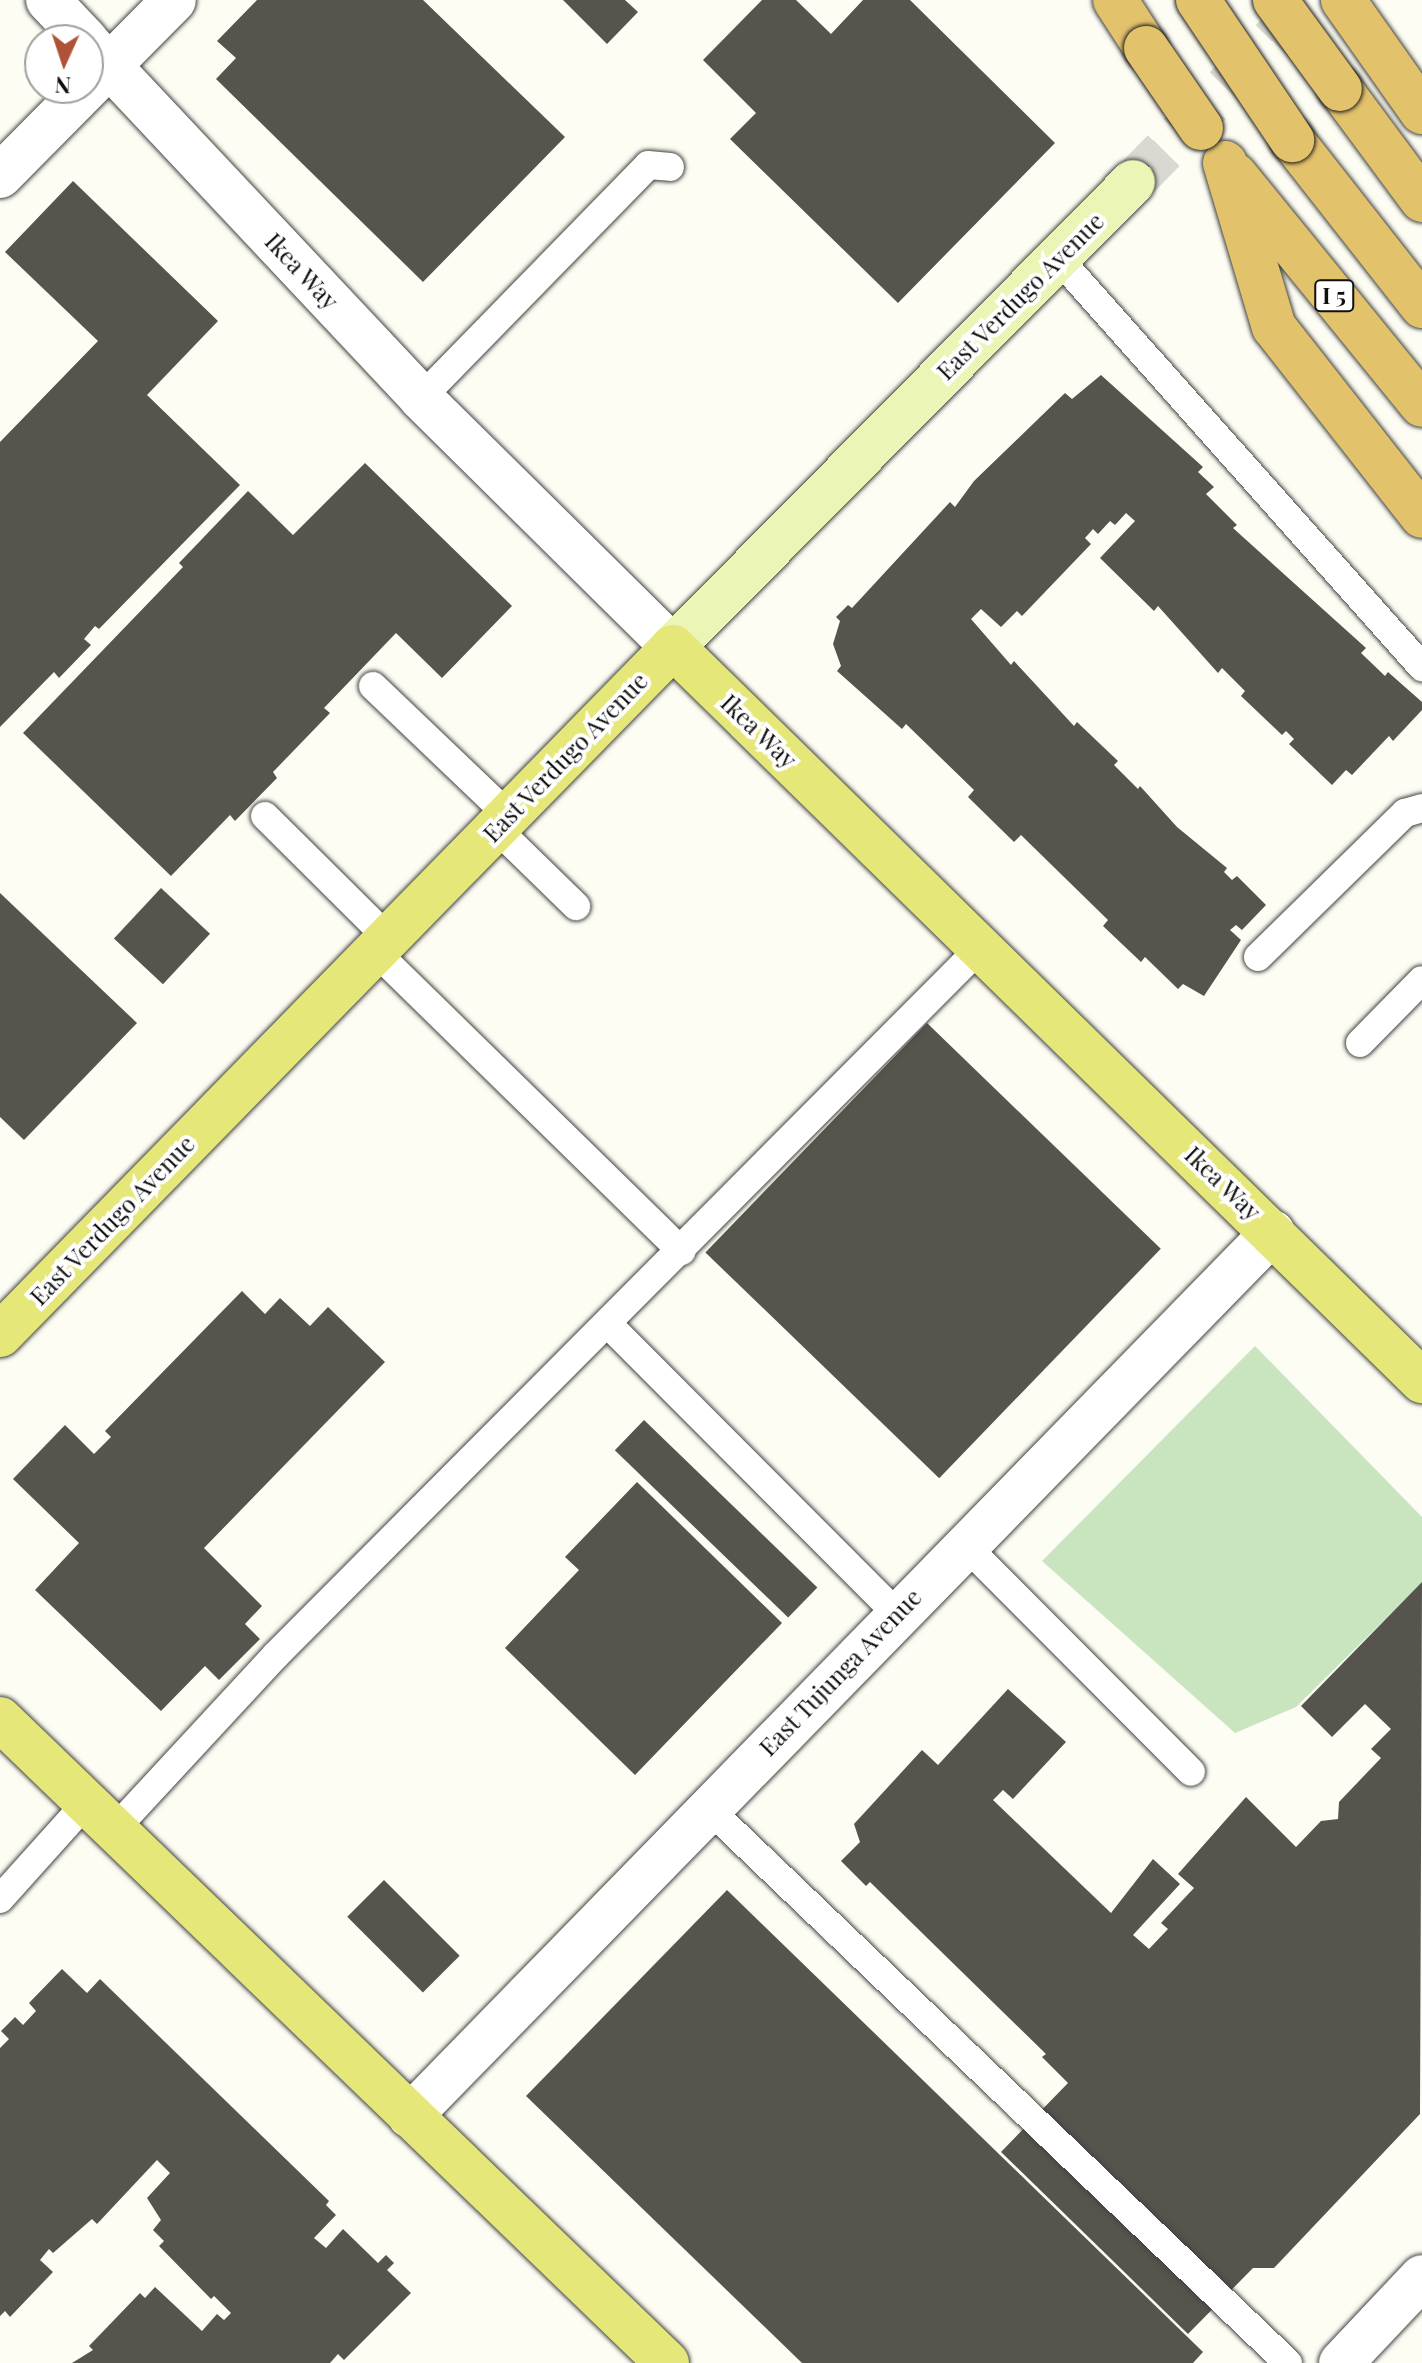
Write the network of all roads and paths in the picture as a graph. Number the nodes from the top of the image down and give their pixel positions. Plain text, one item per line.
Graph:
1 (48, 0) edge
2 (174, 0) edge
3 (1115, 0) edge
4 (1198, 0) edge
5 (1275, 0) edge
6 (1343, 0) edge
7 (71, 24) edge
8 (104, 44) edge
9 (1377, 51) junction
10 (104, 60) edge
11 (1422, 62) edge
12 (54, 104) edge
13 (1422, 112) edge
14 (670, 167) dead end
15 (0, 176) edge
16 (1133, 182) tunnel mouth
17 (1235, 183) junction
18 (1422, 200) edge
19 (1058, 258) junction
20 (1422, 306) edge
21 (421, 398) junction
22 (1422, 405) edge
23 (1422, 516) edge
24 (673, 647) junction
25 (1422, 667) edge
26 (373, 686) dead end
27 (1422, 808) edge
28 (265, 816) dead end
29 (502, 822) junction
30 (576, 906) dead end
31 (381, 945) junction
32 (981, 947) junction
33 (1258, 957) dead end
34 (1422, 980) edge
35 (1360, 1043) dead end
36 (1273, 1232) junction
37 (681, 1251) junction
38 (609, 1325) junction
39 (0, 1335) edge
40 (1422, 1381) edge
41 (965, 1545) junction
42 (897, 1614) junction
43 (0, 1719) edge
44 (1191, 1772) dead end
45 (707, 1807) junction
46 (100, 1816) junction
47 (0, 1899) edge
48 (410, 2116) junction
49 (1422, 2277) edge
50 (1345, 2362) edge
51 (667, 2363) edge
52 (1288, 2363) edge

1 - 7 street, Ikea Way
2 - 8 street
3 - 17 highway, I 5, bridge
4 - 20 highway, bridge
5 - 18 highway, bridge
6 - 9 highway
9 - 11 highway
9 - 13 highway
10 - 21 street, Ikea Way
12 - 15 street
14 - 21 lane
16 - 19 main road, East Verdugo Avenue
17 - 22 highway, I 5
17 - 23 highway
19 - 24 main road, East Verdugo Avenue
19 - 25 lane
21 - 24 street, Ikea Way
24 - 29 main road, East Verdugo Avenue
24 - 32 main road, Ikea Way
26 - 29 lane
27 - 33 lane
28 - 31 lane
29 - 30 lane
29 - 31 main road, East Verdugo Avenue
31 - 37 lane
31 - 39 main road, East Verdugo Avenue
32 - 36 main road, Ikea Way
32 - 37 lane
34 - 35 lane
36 - 40 main road, Ikea Way
36 - 41 street, East Tujunga Avenue
37 - 38 lane
38 - 42 lane
38 - 46 lane
41 - 42 street, East Tujunga Avenue
41 - 44 lane
42 - 45 street, East Tujunga Avenue
43 - 46 main road
45 - 48 street, East Tujunga Avenue
45 - 52 lane
46 - 47 lane
46 - 48 main road
48 - 51 main road
49 - 50 street

